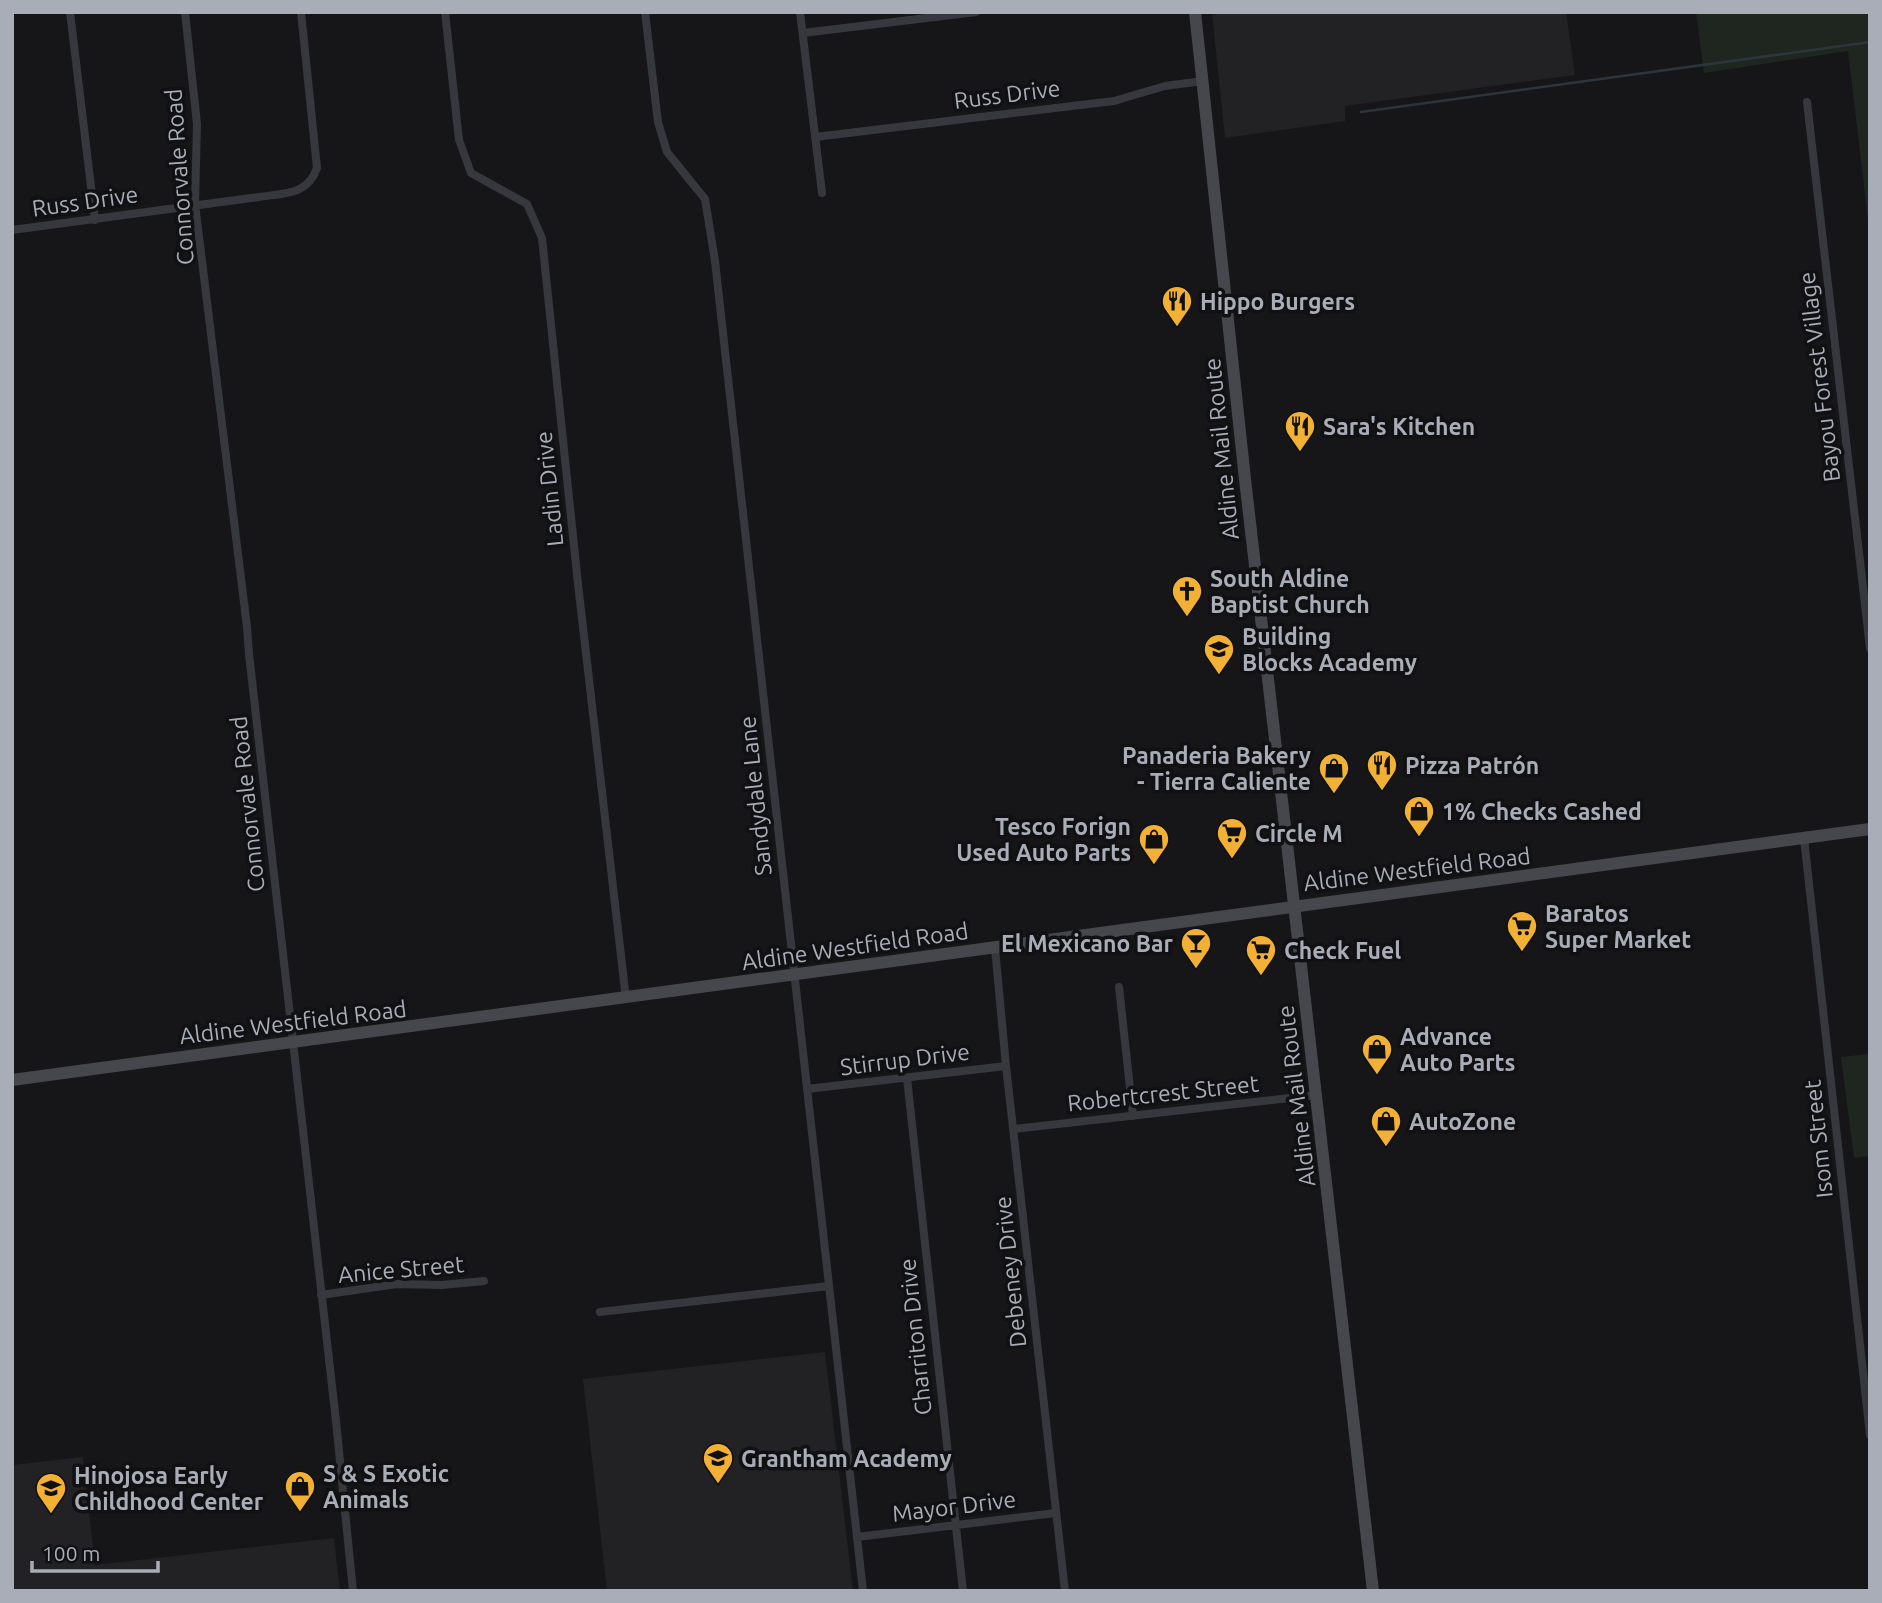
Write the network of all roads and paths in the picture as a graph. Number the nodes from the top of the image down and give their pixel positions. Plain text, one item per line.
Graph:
1 (70, 12) edge
2 (185, 12) edge
3 (301, 12) edge
4 (445, 12) edge
5 (645, 12) edge
6 (800, 12) edge
7 (976, 12) edge
8 (1195, 12) edge
9 (803, 33) junction
10 (1203, 81) junction
11 (1807, 102) dead end
12 (815, 137) junction
13 (821, 193) dead end
14 (195, 204) junction
15 (95, 220) junction
16 (12, 230) edge
17 (1870, 649) edge
18 (1870, 829) edge
19 (1804, 838) junction
20 (1296, 906) junction
21 (995, 948) junction
22 (795, 976) junction
23 (1119, 987) dead end
24 (626, 999) junction
25 (292, 1044) junction
26 (1006, 1066) junction
27 (906, 1078) junction
28 (12, 1080) edge
29 (807, 1090) junction
30 (1317, 1095) junction
31 (1133, 1116) junction
32 (1014, 1129) junction
33 (484, 1281) dead end
34 (830, 1286) junction
35 (321, 1296) junction
36 (600, 1312) dead end
37 (1870, 1435) edge
38 (1056, 1513) junction
39 (956, 1525) junction
40 (857, 1537) junction
41 (353, 1591) edge
42 (863, 1591) edge
43 (963, 1591) edge
44 (1065, 1591) edge
45 (1373, 1591) edge

1 - 15 street
2 - 14 street, Connorvale Road
3 - 14 street, Russ Drive
4 - 24 street, Ladin Drive
5 - 22 street, Sandydale Lane
6 - 9 street
7 - 9 street
8 - 10 main road, Aldine Mail Route
9 - 12 street
10 - 12 street, Russ Drive
10 - 20 main road, Aldine Mail Route
11 - 17 street, Bayou Forest Village
12 - 13 street
14 - 15 street, Russ Drive
14 - 25 street, Connorvale Road
15 - 16 street, Russ Drive
18 - 19 main road, Aldine Westfield Road
19 - 20 main road, Aldine Westfield Road
19 - 37 street, Isom Street
20 - 21 main road, Aldine Westfield Road
20 - 30 main road, Aldine Mail Route
21 - 22 main road, Aldine Westfield Road
21 - 26 street, Debeney Drive
22 - 24 main road, Aldine Westfield Road
22 - 29 street, Sandydale Lane
23 - 31 street
24 - 25 main road, Aldine Westfield Road
25 - 28 main road, Aldine Westfield Road
25 - 35 street, Connorvale Road
26 - 27 street, Stirrup Drive
26 - 32 street, Debeney Drive
27 - 29 street, Stirrup Drive
27 - 39 street, Charriton Drive
29 - 34 street, Sandydale Lane
30 - 31 street, Robertcrest Street
30 - 45 main road, Aldine Mail Route
31 - 32 street, Robertcrest Street
32 - 38 street, Debeney Drive
33 - 35 street, Anice Street
34 - 36 street
34 - 40 street, Sandydale Lane
35 - 41 street, Connorvale Road
38 - 39 street, Mayor Drive
38 - 44 street, Debeney Drive
39 - 40 street, Mayor Drive
39 - 43 street, Charriton Drive
40 - 42 street, Sandydale Lane

